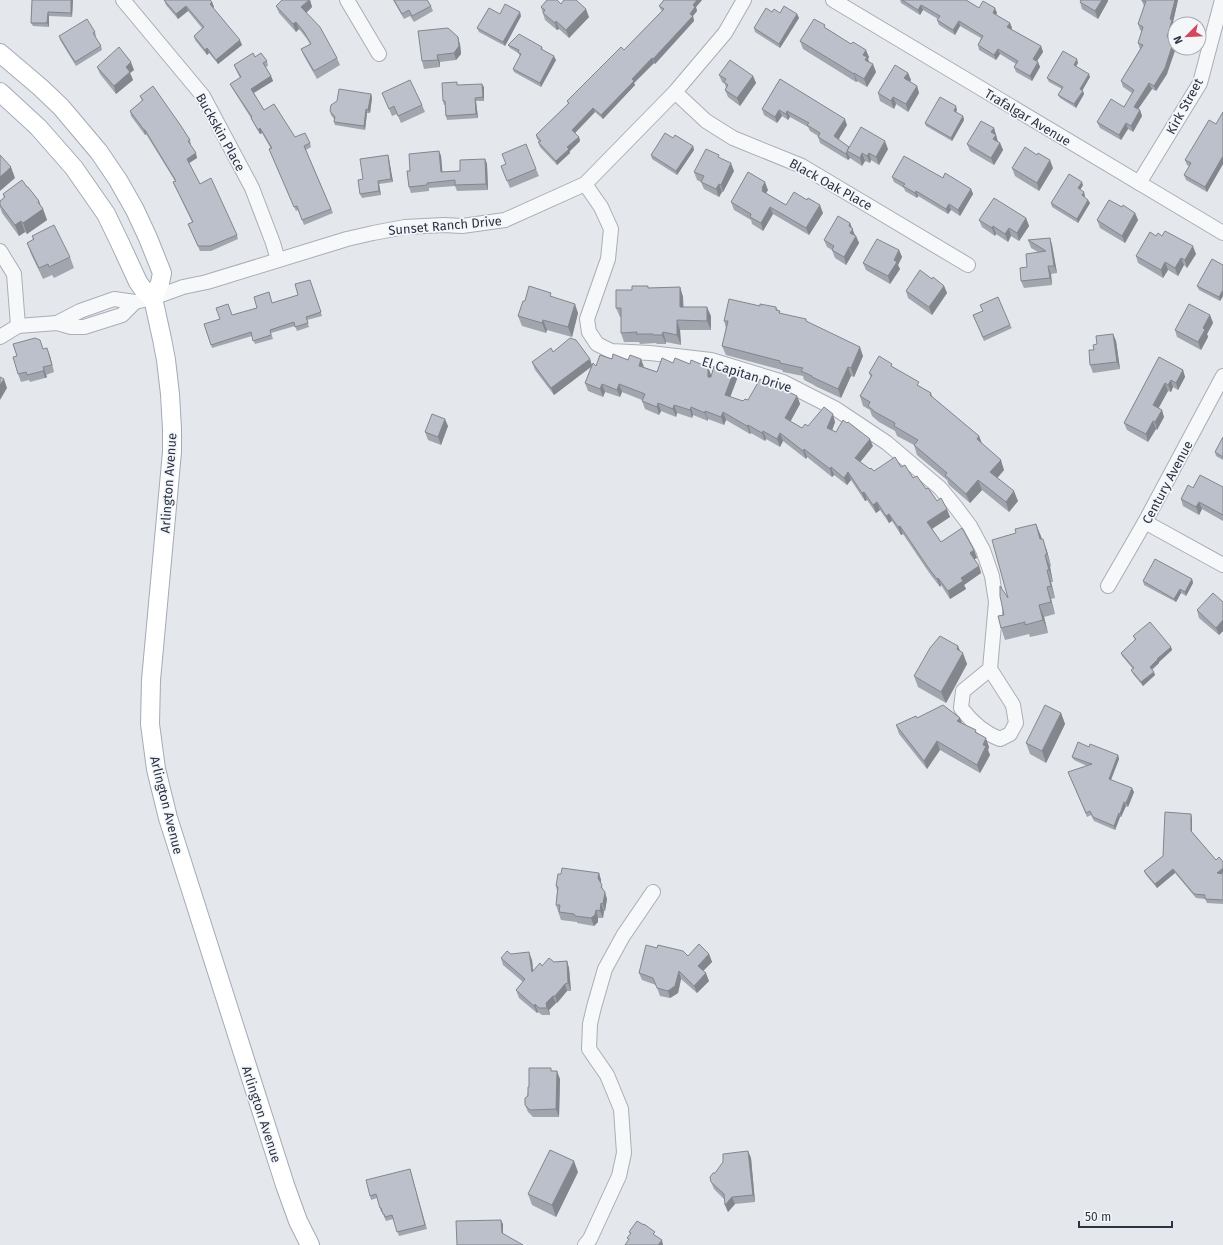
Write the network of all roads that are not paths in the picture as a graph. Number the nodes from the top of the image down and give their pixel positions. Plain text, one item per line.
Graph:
1 (123, 0) edge
2 (347, 0) edge
3 (744, 0) edge
4 (833, 0) edge
5 (1222, 0) edge
6 (0, 53) edge
7 (379, 54) dead end
8 (0, 92) edge
9 (676, 92) junction
10 (1139, 183) junction
11 (585, 184) junction
12 (1223, 233) edge
13 (0, 251) edge
14 (278, 260) junction
15 (968, 265) dead end
16 (153, 298) junction
17 (18, 326) junction
18 (0, 337) edge
19 (1223, 376) edge
20 (1145, 522) junction
21 (1223, 565) edge
22 (1108, 586) dead end
23 (990, 669) junction
24 (653, 892) dead end
25 (310, 1245) edge
26 (585, 1245) edge

1 - 14 street, Buckskin Place
2 - 7 street
3 - 9 street, Sunset Ranch Drive
4 - 10 street, Trafalgar Avenue
5 - 10 street, Kirk Street
6 - 16 main road
8 - 16 main road
9 - 11 street, Sunset Ranch Drive
9 - 15 street, Black Oak Place
10 - 12 street, Trafalgar Avenue
11 - 14 street, Sunset Ranch Drive
11 - 23 street, El Capitan Drive
13 - 17 street
14 - 16 street, Sunset Ranch Drive
16 - 17 street, Sunset Ranch Drive
16 - 25 main road, Arlington Avenue
17 - 18 street, Sunset Ranch Drive
19 - 20 street, Century Avenue
20 - 21 street
20 - 22 street, Century Avenue
23 - 23 street
24 - 26 street

